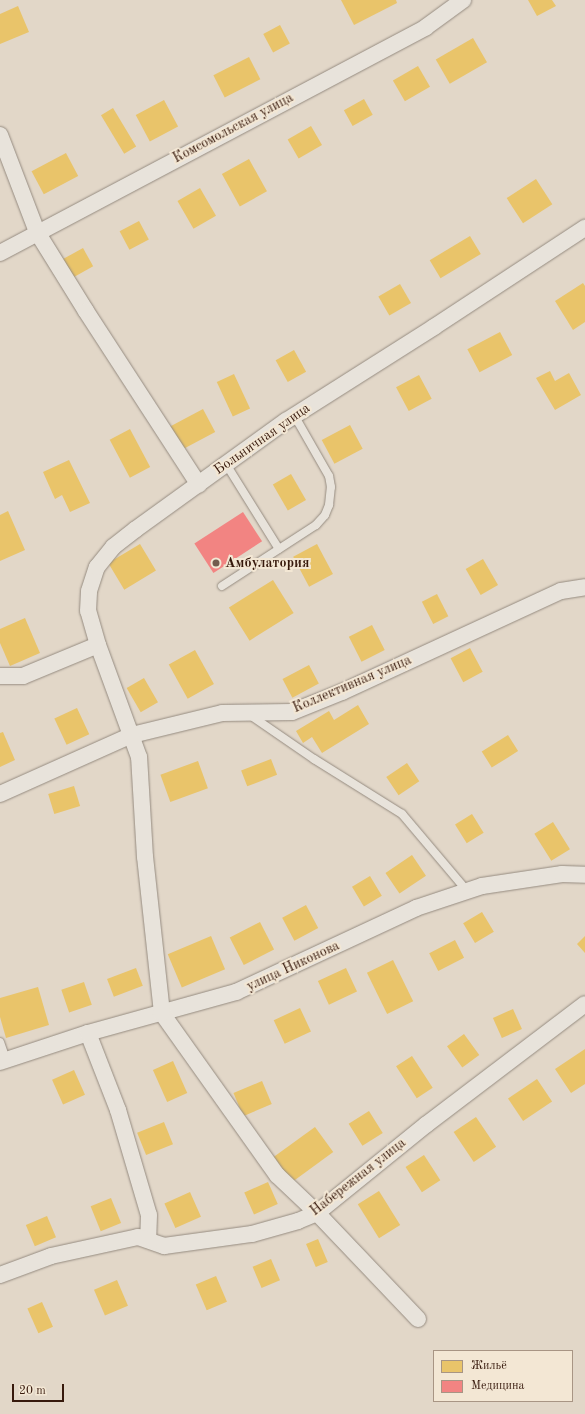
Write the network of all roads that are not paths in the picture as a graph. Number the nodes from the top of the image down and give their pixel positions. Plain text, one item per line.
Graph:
1 (464, 0) edge
2 (0, 135) edge
3 (585, 228) edge
4 (37, 232) junction
5 (0, 253) edge
6 (294, 415) junction
7 (226, 464) junction
8 (199, 485) junction
9 (279, 549) junction
10 (222, 586) dead end
11 (585, 586) edge
12 (98, 645) junction
13 (0, 676) edge
14 (246, 712) junction
15 (132, 735) junction
16 (0, 794) edge
17 (585, 875) edge
18 (467, 891) junction
19 (585, 1004) edge
20 (162, 1013) junction
21 (88, 1033) junction
22 (0, 1042) edge
23 (3, 1060) edge
24 (317, 1213) junction
25 (148, 1240) junction
26 (0, 1275) edge
27 (418, 1320) dead end

1 - 4 street, Комсомольская улица
2 - 4 street
3 - 6 street, Больничная улица
4 - 5 street, Комсомольская улица
4 - 8 street
6 - 7 street, Больничная улица
6 - 9 lane
7 - 8 street, Больничная улица
7 - 9 lane
8 - 12 street, Больничная улица
9 - 10 lane
11 - 14 street, Коллективная улица
12 - 13 street
12 - 15 street, Больничная улица
14 - 15 street, Коллективная улица
14 - 18 lane
15 - 16 street, Коллективная улица
15 - 20 street, Больничная улица
17 - 18 street, улица Никонова
18 - 20 street, улица Никонова
19 - 24 street, Набережная улица
20 - 21 street, улица Никонова
20 - 24 street
21 - 23 street, улица Никонова
21 - 25 street
22 - 23 lane
24 - 25 street, Набережная улица
24 - 27 street
25 - 26 street, Набережная улица

